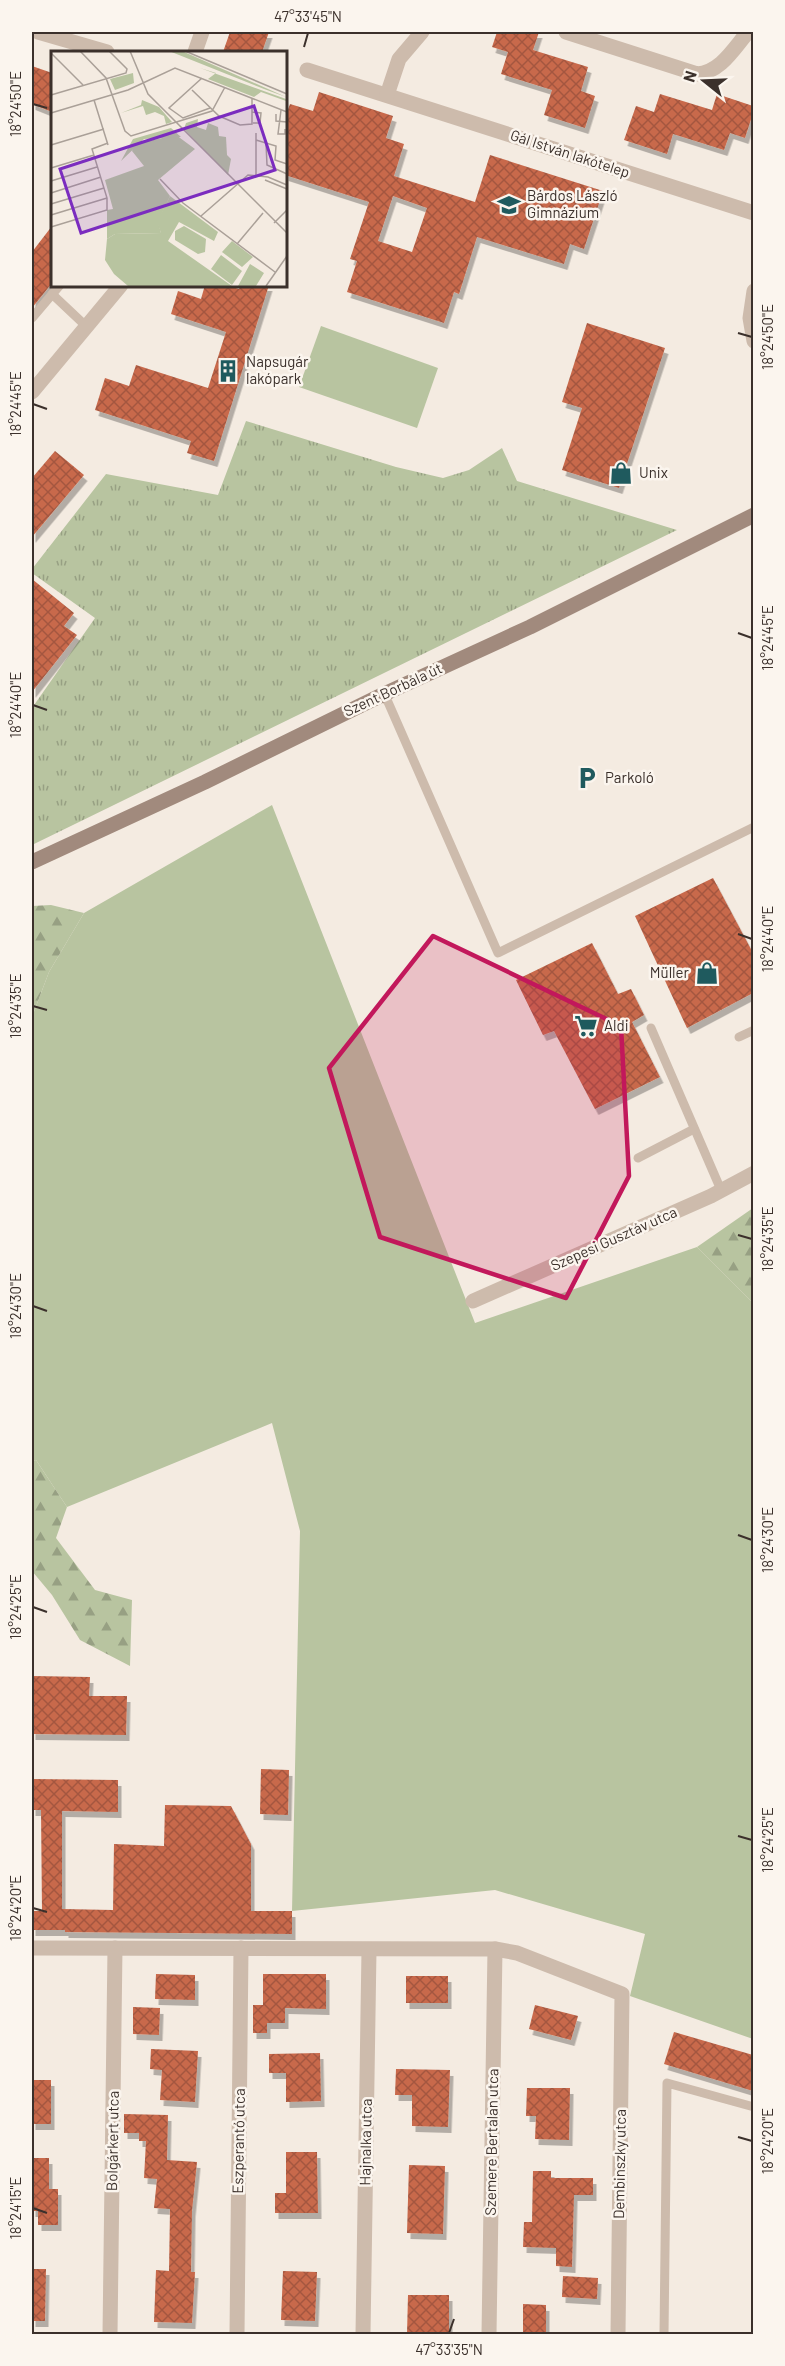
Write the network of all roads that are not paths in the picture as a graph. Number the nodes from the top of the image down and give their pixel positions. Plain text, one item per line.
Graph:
1 (38, 32) edge
2 (202, 32) edge
3 (423, 32) edge
4 (566, 32) edge
5 (748, 32) edge
6 (64, 35) edge
7 (104, 51) edge
8 (195, 51) edge
9 (307, 70) dead end
10 (387, 95) junction
11 (753, 213) edge
12 (59, 286) edge
13 (120, 286) edge
14 (753, 291) edge
15 (52, 294) junction
16 (32, 318) edge
17 (87, 327) junction
18 (753, 341) edge
19 (32, 392) edge
20 (753, 515) edge
21 (382, 695) junction
22 (753, 827) edge
23 (32, 862) edge
24 (651, 1028) dead end
25 (753, 1030) edge
26 (739, 1037) dead end
27 (694, 1129) junction
28 (638, 1158) dead end
29 (753, 1173) edge
30 (721, 1190) junction
31 (473, 1301) dead end
32 (32, 1948) edge
33 (115, 1948) junction
34 (241, 1948) junction
35 (495, 1949) junction
36 (369, 1950) junction
37 (753, 2107) edge
38 (110, 2334) edge
39 (237, 2334) edge
40 (363, 2334) edge
41 (489, 2334) edge
42 (618, 2334) edge
43 (664, 2334) edge

1 - 6 street
2 - 8 street
3 - 10 street
4 - 5 street
6 - 7 street
9 - 10 street, Gál István lakótelep
10 - 11 street, Gál István lakótelep
12 - 15 lane
13 - 17 street
14 - 18 street
15 - 16 lane
15 - 17 lane
17 - 19 street
20 - 21 street, Szent Borbála út
21 - 22 lane
21 - 23 street, Szent Borbála út
24 - 27 lane
25 - 26 lane
27 - 28 lane
27 - 30 lane
29 - 30 street, Szepesi Gusztáv utca
30 - 31 street, Szepesi Gusztáv utca
32 - 33 street
33 - 34 street
33 - 38 street, Bolgárkert utca
34 - 36 street
34 - 39 street, Eszperantó utca
35 - 36 street
35 - 41 street, Szemere Bertalan utca
35 - 42 street, Dembinszky utca
36 - 40 street, Hajnalka utca
37 - 43 lane

